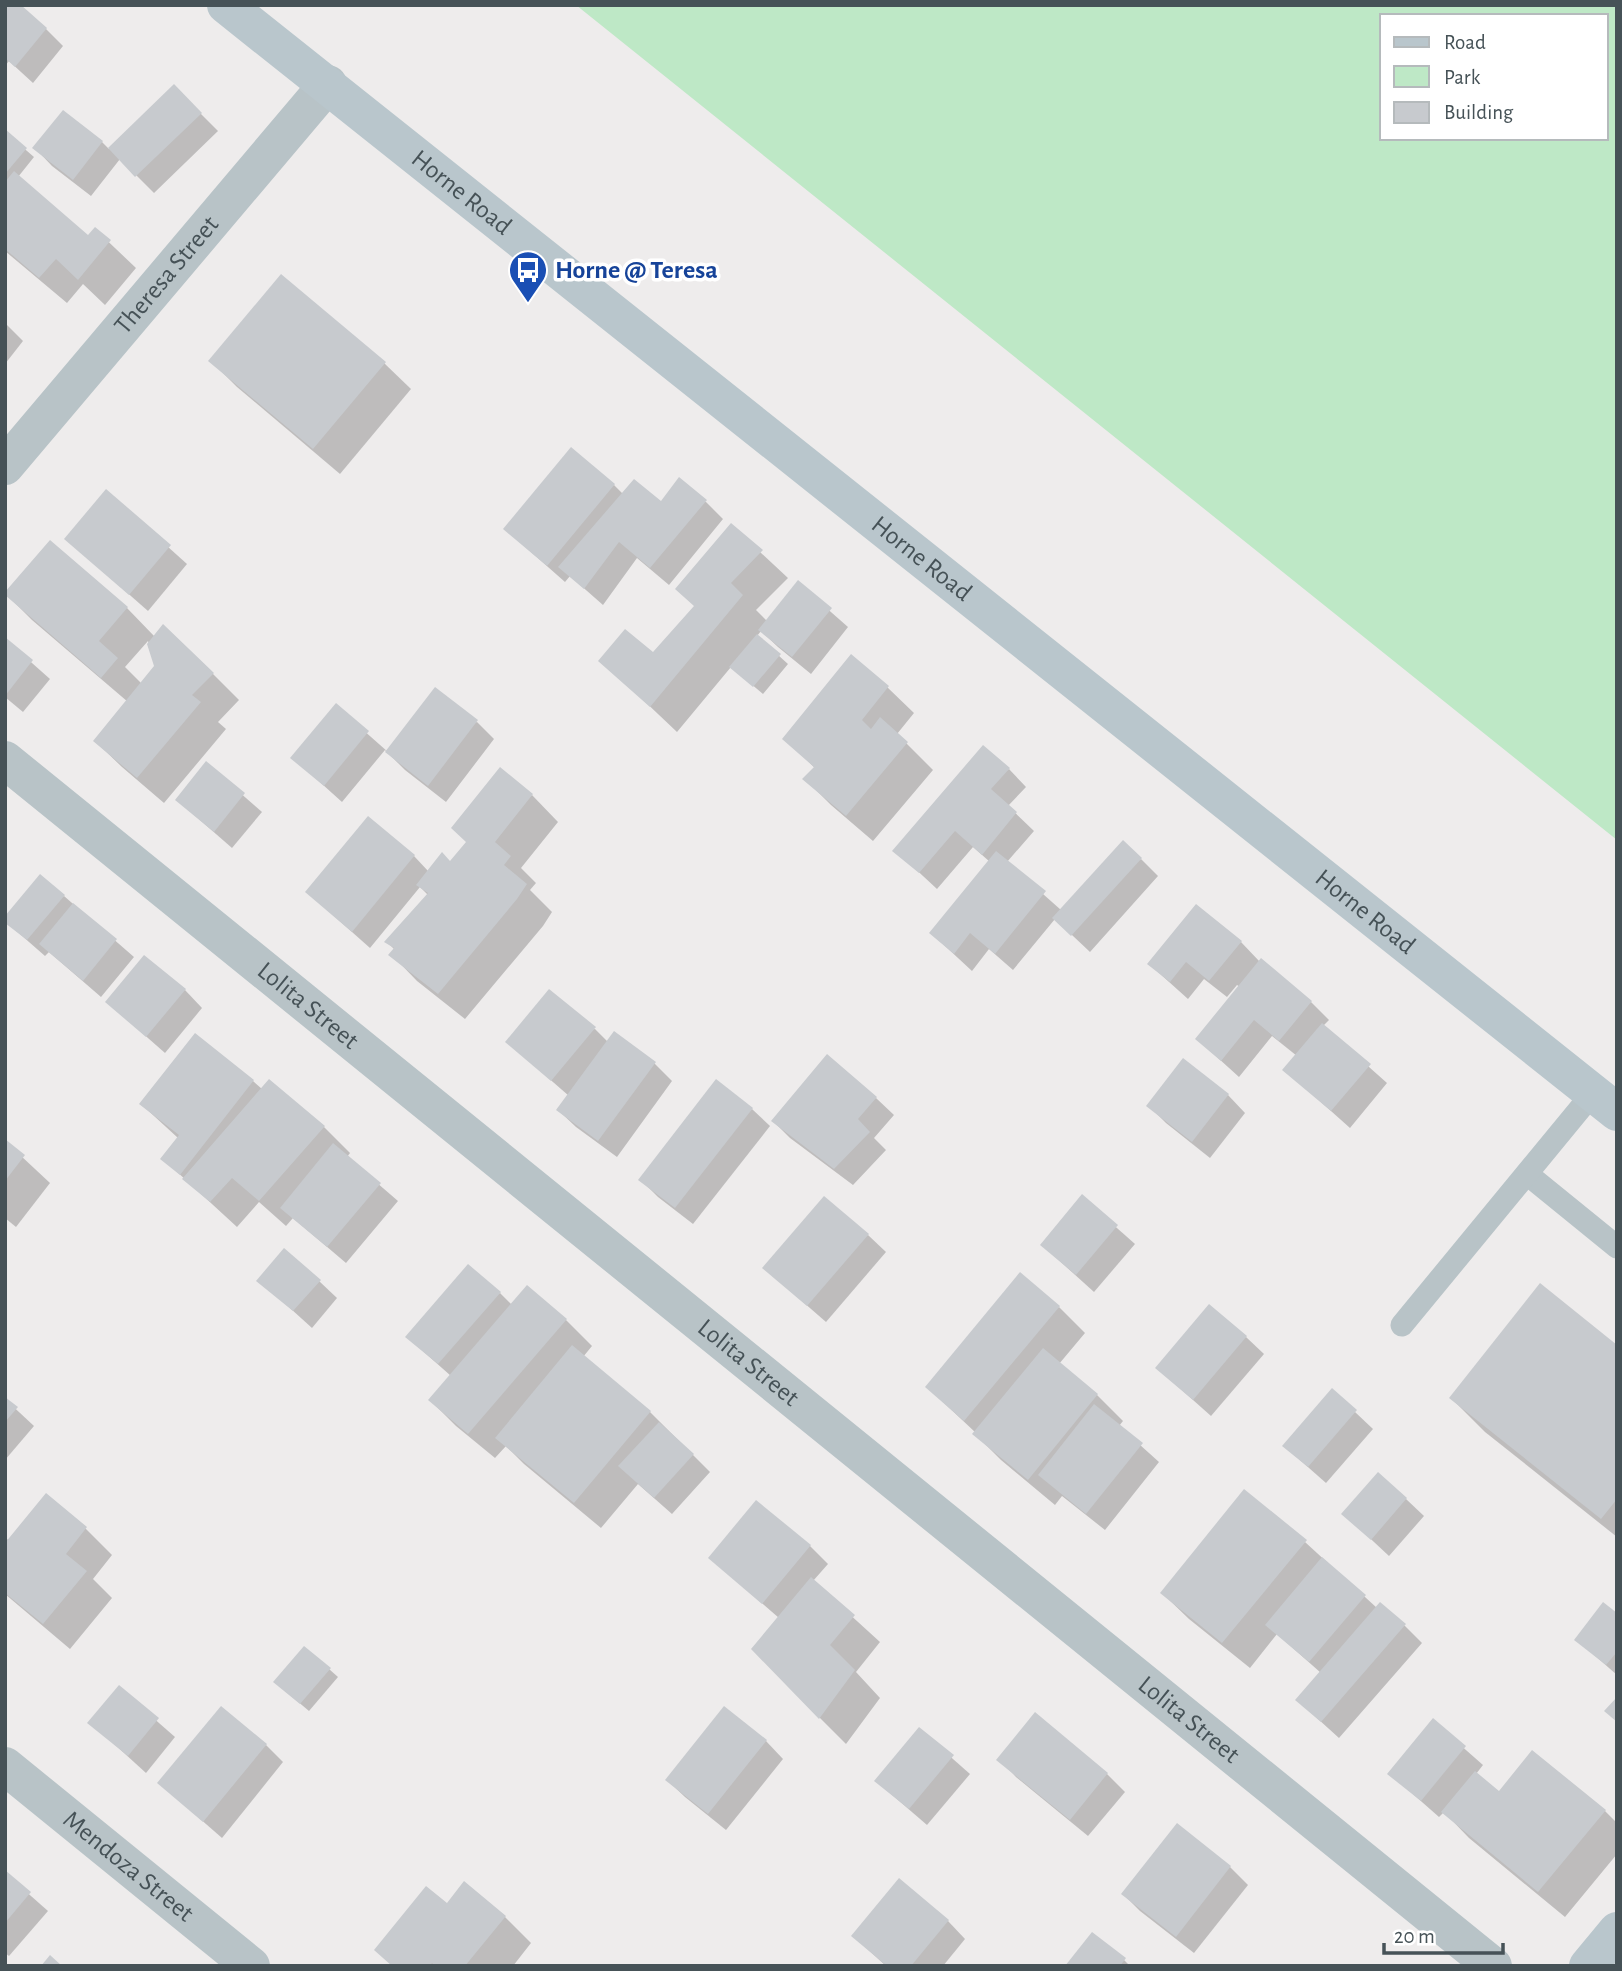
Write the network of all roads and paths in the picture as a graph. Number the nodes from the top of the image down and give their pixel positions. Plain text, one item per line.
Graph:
1 (226, 5) edge
2 (328, 84) junction
3 (5, 466) edge
4 (5, 760) edge
5 (1605, 1102) edge
6 (1527, 1174) junction
7 (1617, 1247) edge
8 (1402, 1325) dead end
9 (5, 1766) edge
10 (1617, 1931) edge
11 (251, 1966) edge
12 (1493, 1966) edge
13 (1588, 1966) edge

1 - 2 main road, Horne Road
2 - 3 street, Theresa Street
2 - 5 main road, Horne Road
4 - 12 street, Lolita Street
5 - 6 lane
6 - 7 lane
6 - 8 lane
9 - 11 street, Mendoza Street
10 - 13 main road

